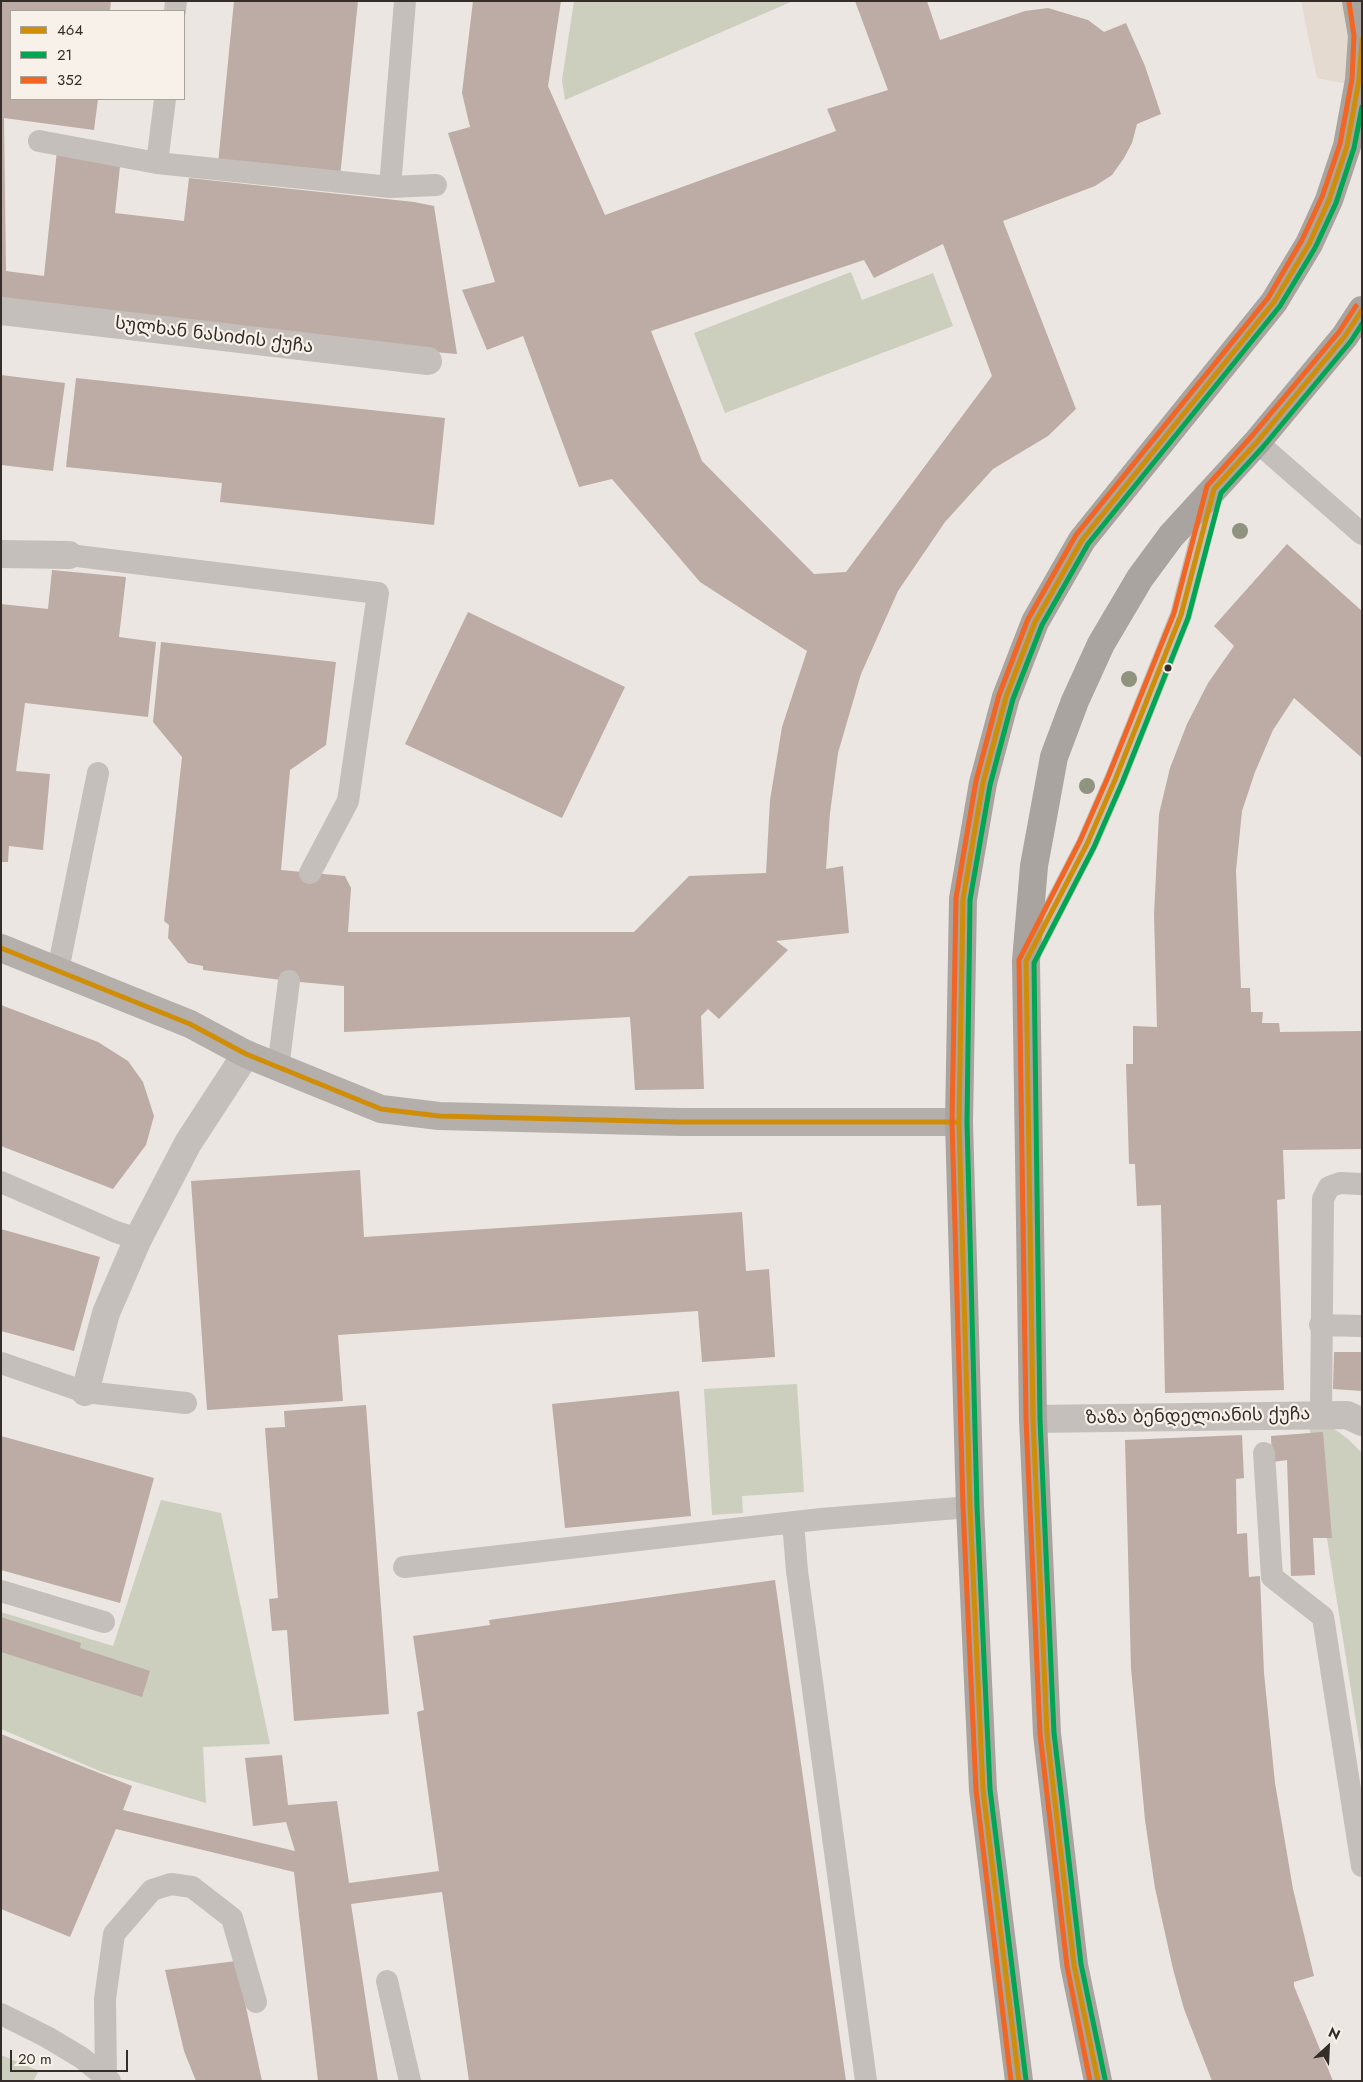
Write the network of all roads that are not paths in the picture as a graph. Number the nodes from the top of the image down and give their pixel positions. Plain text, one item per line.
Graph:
1 (405, 1) edge
2 (1356, 1) edge
3 (165, 100) edge
4 (39, 141) dead end
5 (157, 164) junction
6 (436, 185) dead end
7 (390, 187) junction
8 (1362, 310) edge
9 (1, 311) edge
10 (428, 361) dead end
11 (1257, 442) junction
12 (1214, 489) junction
13 (1362, 534) edge
14 (1, 554) edge
15 (69, 554) joint
16 (98, 773) dead end
17 (310, 873) dead end
18 (1, 948) edge
19 (1026, 961) junction
20 (58, 970) junction
21 (289, 981) dead end
22 (246, 1054) junction
23 (278, 1068) junction
24 (959, 1122) junction
25 (1, 1182) edge
26 (1362, 1184) edge
27 (138, 1239) junction
28 (1320, 1325) junction
29 (1362, 1326) edge
30 (1, 1362) edge
31 (85, 1392) junction
32 (186, 1403) dead end
33 (1321, 1414) junction
34 (1033, 1419) junction
35 (1362, 1422) edge
36 (1264, 1453) dead end
37 (970, 1507) junction
38 (793, 1522) junction
39 (404, 1567) dead end
40 (1, 1591) edge
41 (104, 1622) dead end
42 (1362, 1866) edge
43 (388, 1981) dead end
44 (256, 2002) dead end
45 (1, 2014) edge
46 (108, 2079) edge
47 (410, 2081) edge
48 (866, 2081) edge
49 (1019, 2081) edge
50 (1098, 2081) edge

1 - 7 lane
2 - 24 main road
3 - 5 lane
4 - 5 lane
5 - 7 lane
6 - 7 lane
8 - 11 main road
9 - 10 street, სულხან ნასიძის ქუჩა
11 - 12 main road
11 - 13 lane
12 - 19 lane
12 - 19 main road
14 - 15 street
15 - 17 lane
16 - 20 lane
18 - 20 street
19 - 34 main road
20 - 22 street
21 - 23 lane
22 - 23 street
22 - 27 street
23 - 24 street
24 - 37 main road
25 - 27 lane
26 - 28 lane
27 - 31 street
28 - 29 lane
28 - 33 lane
30 - 31 lane
31 - 32 lane
33 - 34 street, ზაზა ბენდელიანის ქუჩა
33 - 35 street, ზაზა ბენდელიანის ქუჩა
34 - 50 main road
36 - 42 lane
37 - 38 lane
37 - 49 main road
38 - 39 lane
38 - 48 lane
40 - 41 lane
43 - 47 lane
44 - 46 lane
45 - 46 lane

